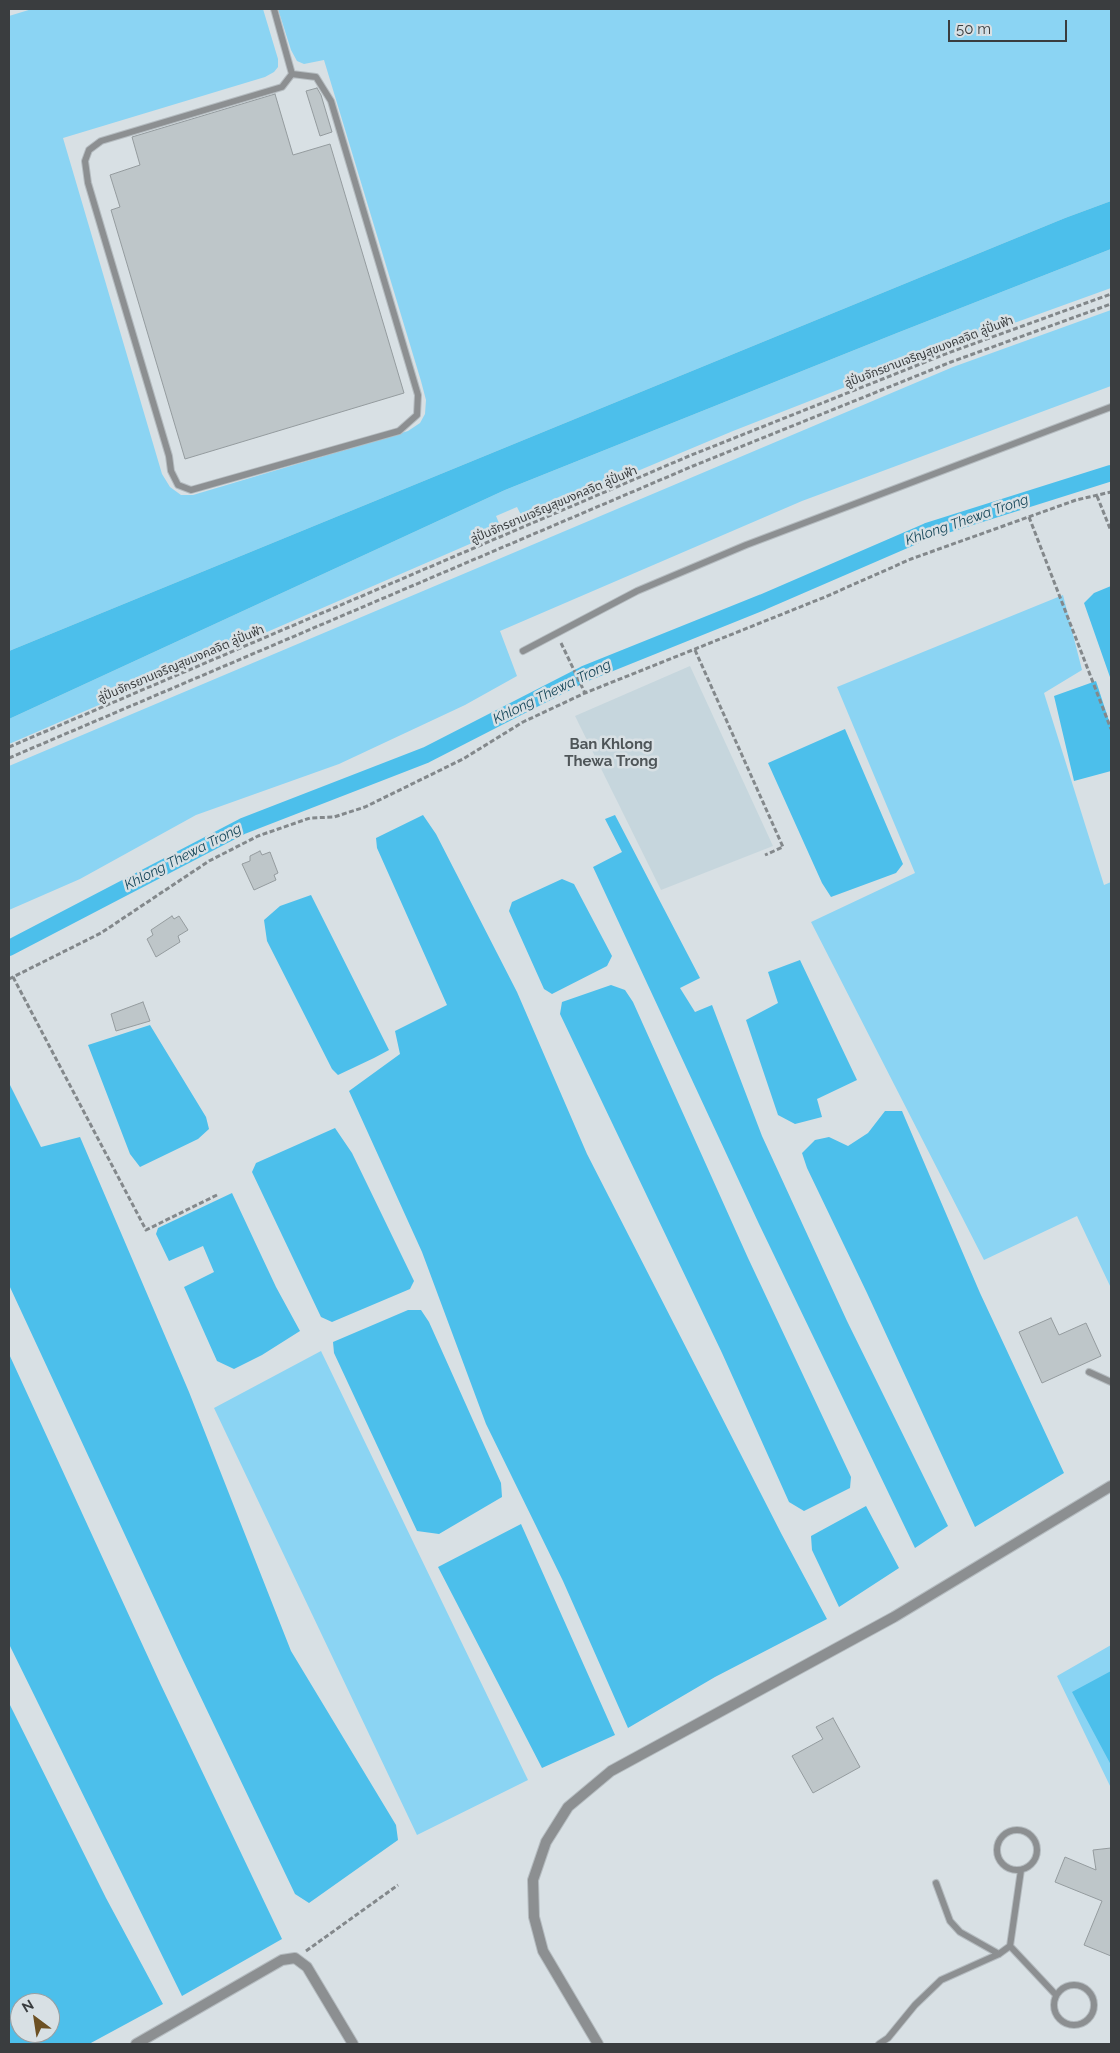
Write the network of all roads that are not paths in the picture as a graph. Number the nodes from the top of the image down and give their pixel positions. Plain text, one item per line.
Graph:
1 (274, 9) edge
2 (292, 74) junction
3 (1111, 407) edge
4 (523, 651) dead end
5 (1089, 1372) dead end
6 (1111, 1382) edge
7 (1111, 1486) edge
8 (1021, 1870) junction
9 (936, 1883) dead end
10 (1010, 1946) junction
11 (999, 1954) junction
12 (1056, 1995) junction
13 (136, 2044) edge
14 (353, 2044) edge
15 (598, 2044) edge
16 (880, 2044) edge

1 - 2 lane
2 - 2 lane
3 - 4 lane
5 - 6 lane
7 - 15 street
8 - 8 lane
8 - 10 lane
9 - 11 lane
10 - 11 lane
10 - 12 lane
11 - 16 lane
12 - 12 lane
13 - 14 street

